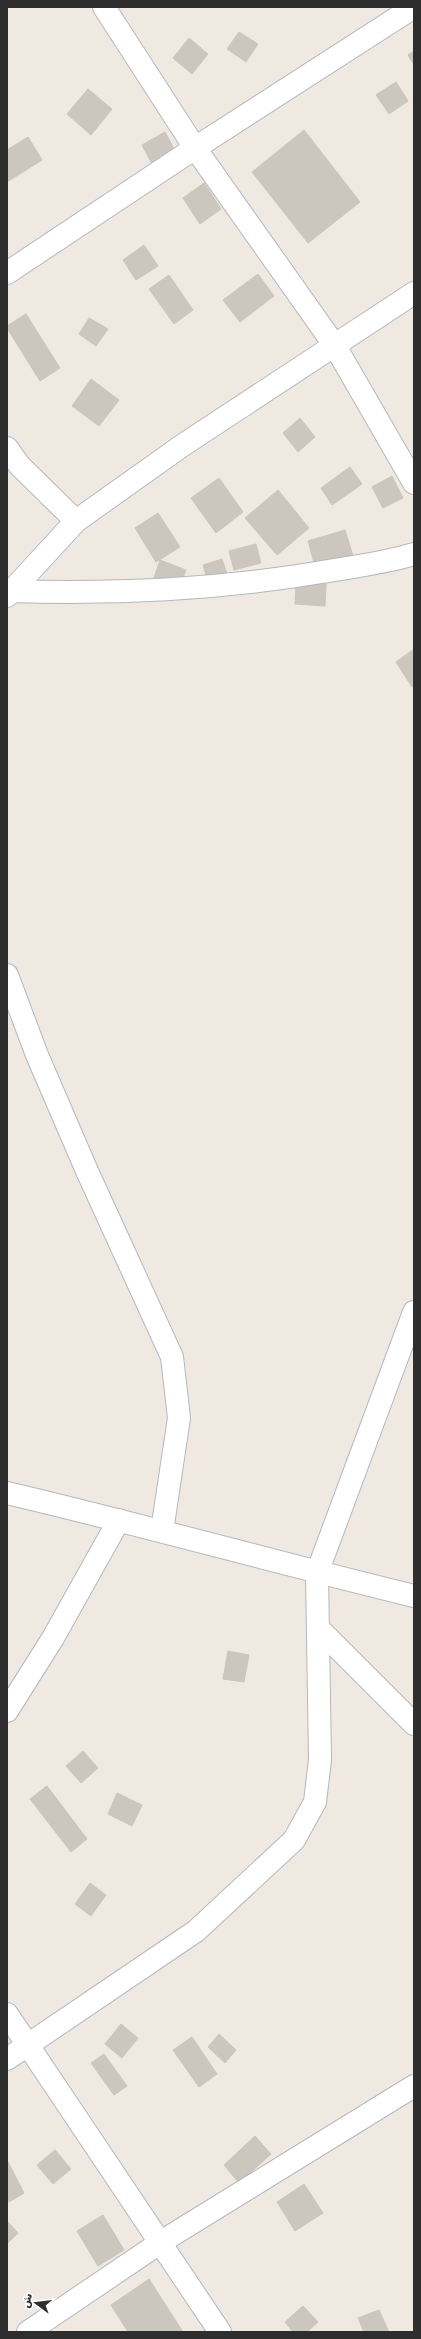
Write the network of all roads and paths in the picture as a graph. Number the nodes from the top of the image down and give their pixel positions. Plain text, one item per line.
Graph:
1 (104, 7) edge
2 (414, 7) edge
3 (195, 148) junction
4 (7, 273) edge
5 (414, 293) edge
6 (334, 346) junction
7 (7, 448) edge
8 (414, 483) edge
9 (76, 521) junction
10 (414, 554) edge
11 (9, 593) edge
12 (7, 975) edge
13 (414, 1312) edge
14 (7, 1494) edge
15 (119, 1520) junction
16 (162, 1531) junction
17 (316, 1573) junction
18 (414, 1596) edge
19 (318, 1628) junction
20 (7, 1711) edge
21 (414, 1724) edge
22 (7, 2014) edge
23 (28, 2046) junction
24 (7, 2059) edge
25 (414, 2086) edge
26 (161, 2242) junction
27 (28, 2332) edge
28 (220, 2332) edge

1 - 3 street
2 - 3 street
3 - 4 street
3 - 6 street
5 - 6 street
6 - 8 street
6 - 9 street
7 - 9 street
9 - 11 street
10 - 11 street
12 - 16 street
13 - 17 street
14 - 15 street
15 - 16 street
15 - 20 street
16 - 17 street
17 - 18 street
17 - 19 street
19 - 21 street
19 - 23 street
22 - 23 street
23 - 24 street
23 - 26 street
25 - 26 street
26 - 27 street
26 - 28 street

